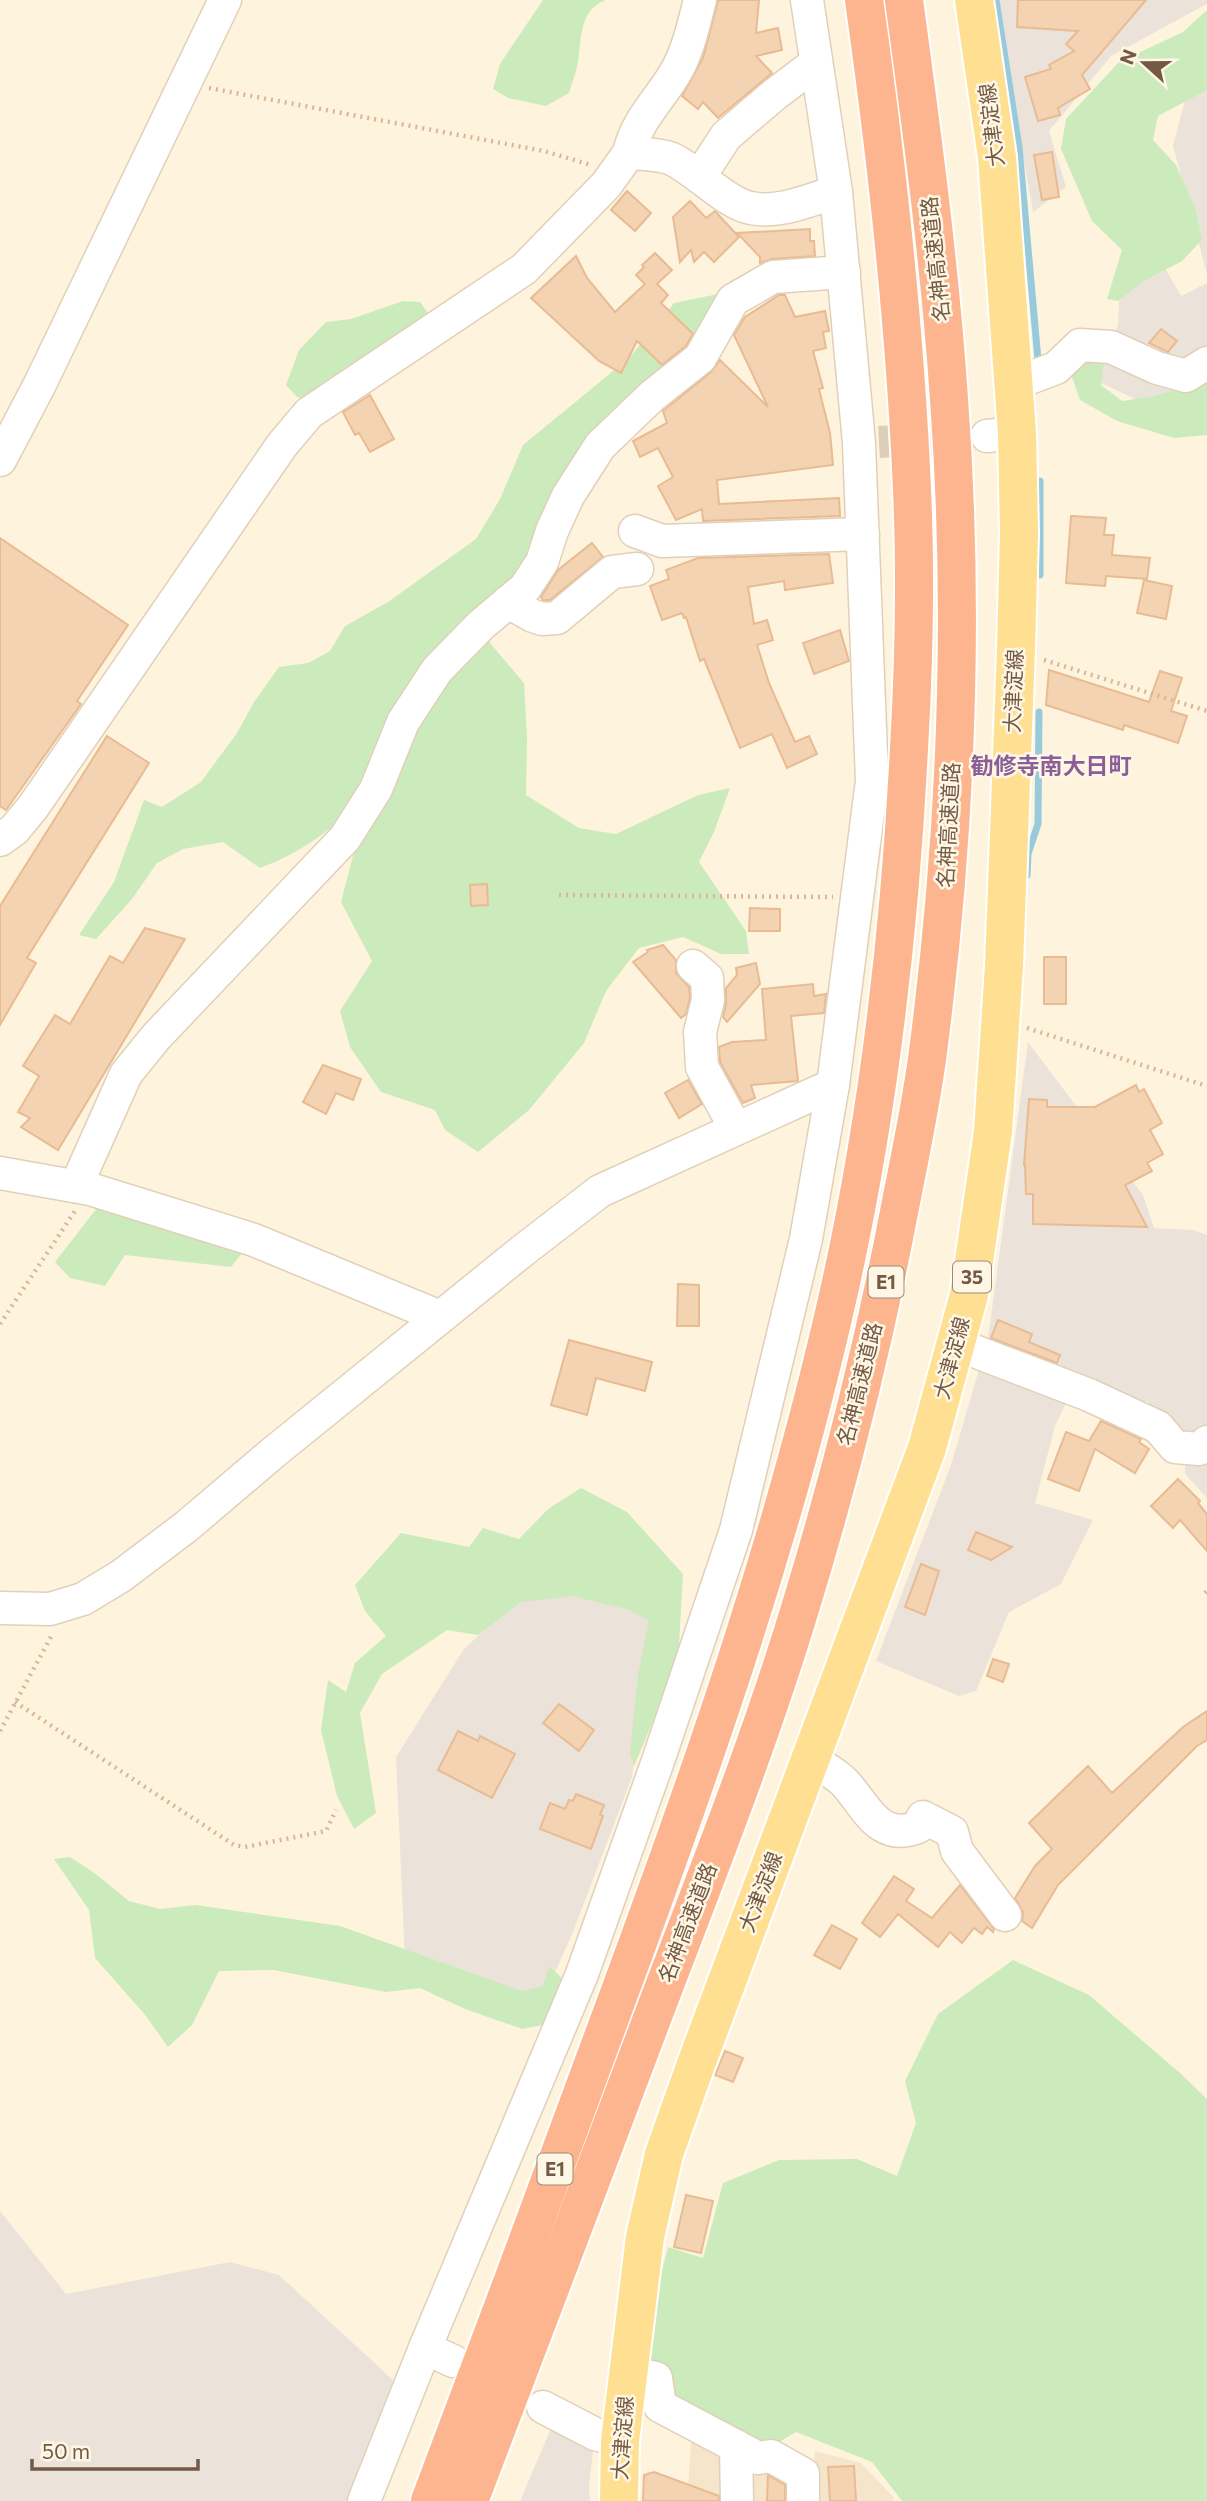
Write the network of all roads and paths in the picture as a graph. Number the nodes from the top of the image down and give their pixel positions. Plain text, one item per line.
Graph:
1 (225, 0) edge
2 (700, 0) edge
3 (807, 0) edge
4 (864, 0) edge
5 (904, 0) edge
6 (974, 0) edge
7 (816, 64) junction
8 (185, 83) junction
9 (622, 162) junction
10 (700, 176) junction
11 (836, 192) junction
12 (844, 272) junction
13 (1207, 363) edge
14 (1014, 384) junction
15 (0, 460) edge
16 (635, 531) dead end
17 (863, 534) junction
18 (637, 569) dead end
19 (508, 602) junction
20 (1016, 650) junction
21 (1207, 712) edge
22 (0, 840) edge
23 (559, 895) dead end
24 (859, 898) junction
25 (693, 967) dead end
26 (1000, 1019) junction
27 (833, 1085) junction
28 (1207, 1086) edge
29 (736, 1129) junction
30 (0, 1173) edge
31 (83, 1188) junction
32 (440, 1317) junction
33 (0, 1324) edge
34 (956, 1344) junction
35 (1207, 1441) edge
36 (65, 1604) junction
37 (0, 1608) edge
38 (15, 1702) junction
39 (0, 1731) edge
40 (811, 1760) junction
41 (336, 1810) dead end
42 (1005, 1915) dead end
43 (425, 2348) junction
44 (453, 2361) dead end
45 (629, 2372) junction
46 (543, 2407) dead end
47 (620, 2441) junction
48 (736, 2446) junction
49 (364, 2501) edge
50 (430, 2501) edge
51 (469, 2501) edge
52 (619, 2501) edge
53 (737, 2501) edge
54 (803, 2501) edge

1 - 8 street
2 - 9 street
3 - 7 street
4 - 50 highway, 名神高速道路 / E1
5 - 51 highway, 名神高速道路 / E1
6 - 14 main road, 大津淀線 / 35
7 - 10 street
7 - 11 street
8 - 9 path
8 - 15 street
9 - 10 street
9 - 22 street
10 - 11 street
11 - 12 street
12 - 17 street
12 - 19 street
13 - 14 street
14 - 20 main road, 大津淀線 / 35
16 - 17 street
17 - 24 street
18 - 19 street
19 - 31 street
20 - 21 path
20 - 26 main road, 大津淀線 / 35
23 - 24 path
24 - 27 street
25 - 29 street
26 - 28 path
26 - 34 main road, 大津淀線 / 35
27 - 29 street
27 - 43 street
29 - 32 street
30 - 31 street
31 - 32 street
31 - 33 path
32 - 36 street
34 - 35 street
34 - 40 main road, 大津淀線 / 35
36 - 37 street
36 - 38 path
38 - 39 path
38 - 41 path
40 - 42 street
40 - 45 main road, 大津淀線 / 35
43 - 44 street
43 - 49 street
45 - 47 main road, 大津淀線 / 35
45 - 48 street
46 - 47 street
47 - 52 main road, 大津淀線 / 35
48 - 53 street
48 - 54 street

